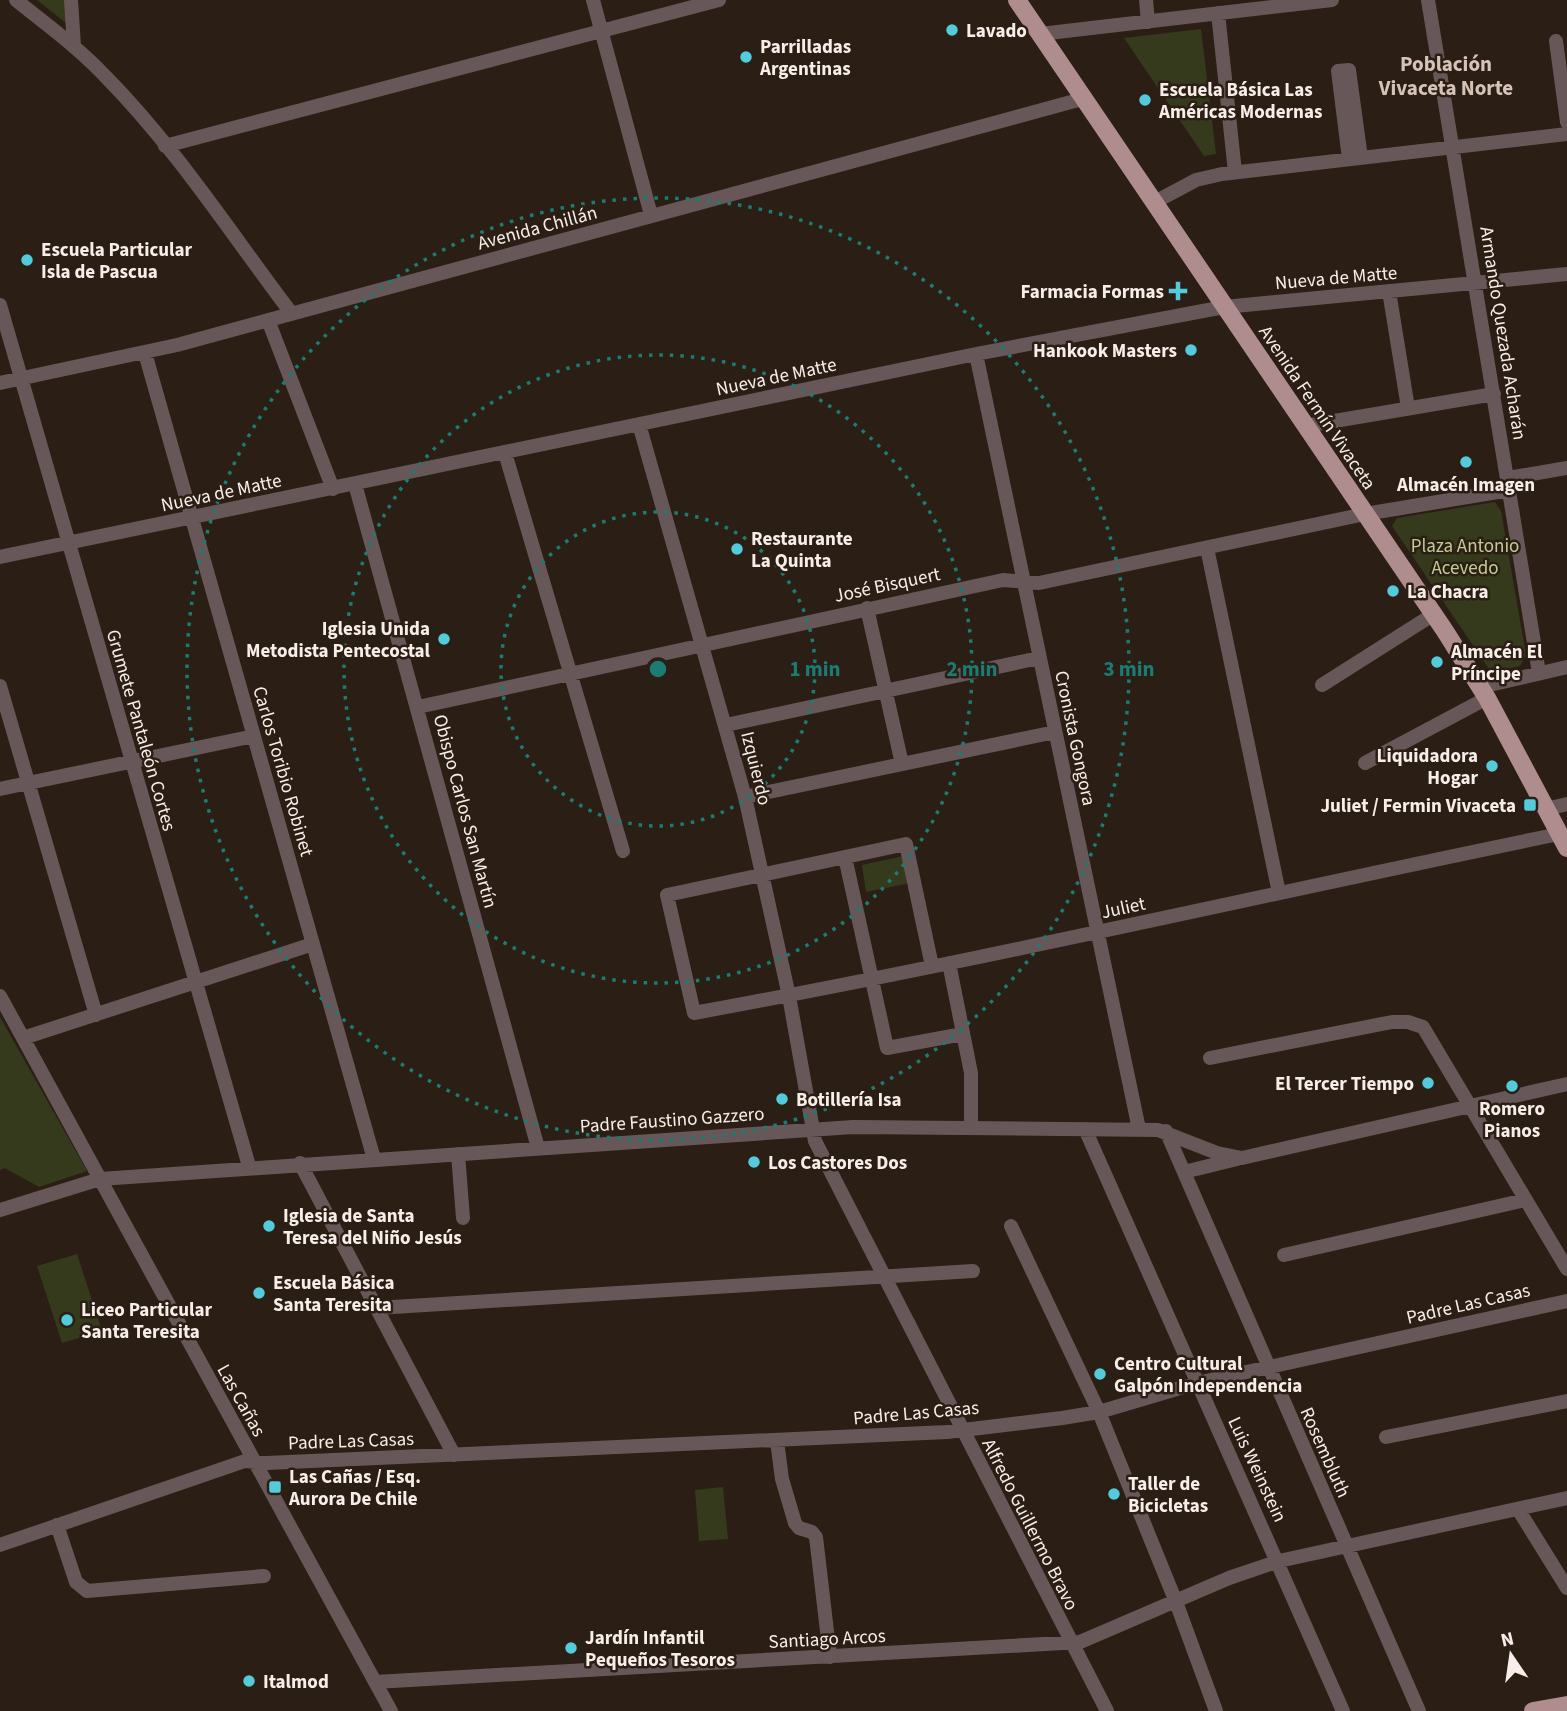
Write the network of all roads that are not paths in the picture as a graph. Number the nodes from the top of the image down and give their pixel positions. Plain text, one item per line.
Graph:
1 (16, 0) edge
2 (71, 0) edge
3 (593, 0) edge
4 (719, 0) edge
5 (1017, 0) edge
6 (1146, 0) edge
7 (1332, 0) edge
8 (1429, 0) edge
9 (1239, 5) edge
10 (1218, 13) junction
11 (1148, 22) junction
12 (601, 31) junction
13 (1040, 34) junction
14 (1556, 41) dead end
15 (74, 46) junction
16 (1082, 99) junction
17 (1349, 110) dead end
18 (1567, 122) edge
19 (1567, 134) edge
20 (165, 146) junction
21 (1453, 147) junction
22 (1355, 158) junction
23 (1236, 172) junction
24 (1153, 203) junction
25 (651, 215) junction
26 (1567, 274) edge
27 (1476, 283) junction
28 (1389, 291) junction
29 (0, 305) edge
30 (1224, 307) junction
31 (292, 314) junction
32 (268, 320) junction
33 (145, 353) junction
34 (976, 355) junction
35 (22, 379) junction
36 (0, 383) edge
37 (1494, 394) junction
38 (1408, 408) junction
39 (639, 424) junction
40 (1305, 426) junction
41 (505, 453) junction
42 (1567, 468) edge
43 (355, 484) junction
44 (1509, 484) junction
45 (333, 489) junction
46 (1365, 514) junction
47 (192, 518) junction
48 (67, 543) junction
49 (1207, 548) junction
50 (0, 557) edge
51 (1023, 581) junction
52 (867, 608) junction
53 (1434, 614) junction
54 (702, 643) junction
55 (1040, 658) junction
56 (1567, 667) edge
57 (570, 673) junction
58 (1539, 673) junction
59 (1322, 685) dead end
60 (0, 686) edge
61 (886, 691) junction
62 (1484, 692) junction
63 (418, 707) junction
64 (726, 725) junction
65 (1055, 732) junction
66 (254, 736) junction
67 (131, 761) junction
68 (902, 764) junction
69 (1365, 764) dead end
70 (28, 783) junction
71 (0, 789) edge
72 (745, 797) junction
73 (1567, 804) edge
74 (1546, 808) junction
75 (1563, 841) edge
76 (623, 851) dead end
77 (845, 857) junction
78 (763, 874) junction
79 (1279, 893) junction
80 (1097, 932) junction
81 (313, 944) junction
82 (949, 963) junction
83 (932, 966) junction
84 (872, 979) junction
85 (196, 982) junction
86 (0, 996) edge
87 (789, 996) junction
88 (96, 1014) junction
89 (963, 1034) junction
90 (23, 1038) junction
91 (1210, 1058) dead end
92 (1567, 1084) edge
93 (1469, 1107) junction
94 (971, 1126) junction
95 (811, 1128) junction
96 (1085, 1129) junction
97 (1139, 1129) junction
98 (1166, 1131) junction
99 (538, 1148) junction
100 (458, 1154) junction
101 (1242, 1158) junction
102 (374, 1159) junction
103 (300, 1163) junction
104 (249, 1166) junction
105 (1184, 1172) junction
106 (100, 1179) junction
107 (1524, 1200) junction
108 (0, 1210) edge
109 (463, 1217) dead end
110 (1011, 1226) dead end
111 (1284, 1255) dead end
112 (1567, 1269) edge
113 (973, 1271) dead end
114 (885, 1279) junction
115 (1567, 1301) edge
116 (377, 1308) junction
117 (1268, 1367) junction
118 (1197, 1383) junction
119 (1567, 1401) edge
120 (1099, 1412) junction
121 (961, 1430) junction
122 (1387, 1437) dead end
123 (777, 1441) junction
124 (454, 1455) junction
125 (255, 1462) junction
126 (1567, 1499) edge
127 (1518, 1509) junction
128 (57, 1525) junction
129 (0, 1545) edge
130 (1346, 1545) junction
131 (1279, 1561) junction
132 (264, 1576) dead end
133 (1567, 1588) edge
134 (1176, 1602) junction
135 (1072, 1643) junction
136 (830, 1657) junction
137 (375, 1682) junction
138 (1567, 1705) edge
139 (391, 1711) edge
140 (1107, 1711) edge
141 (1216, 1711) edge
142 (1343, 1711) edge
143 (1419, 1711) edge
144 (1534, 1711) edge

1 - 15 street
2 - 15 street
3 - 12 street
4 - 12 street
5 - 13 main road, Avenida Fermín Vivaceta
6 - 11 street
7 - 9 street
8 - 21 street, Armando Quezada Acharán
9 - 10 street
10 - 11 street
10 - 23 street
11 - 13 street
12 - 20 street
12 - 25 street
13 - 16 main road, Avenida Fermín Vivaceta
14 - 18 street
15 - 20 street
16 - 24 main road, Avenida Fermín Vivaceta
16 - 25 street, Avenida Chillán
17 - 22 street
19 - 21 street
20 - 31 street
21 - 22 street
21 - 27 street, Armando Quezada Acharán
22 - 23 street
23 - 24 street
24 - 30 main road, Avenida Fermín Vivaceta
25 - 31 street, Avenida Chillán
26 - 27 street, Nueva de Matte
27 - 28 street, Nueva de Matte
27 - 37 street, Armando Quezada Acharán
28 - 30 street, Nueva de Matte
28 - 38 street
29 - 35 street, Grumete Pantaleón Cortes
30 - 34 street, Nueva de Matte
30 - 40 main road, Avenida Fermín Vivaceta
31 - 32 street, Avenida Chillán
32 - 33 street, Avenida Chillán
32 - 45 street
33 - 35 street, Avenida Chillán
33 - 47 street, Carlos Toribio Robinet
34 - 39 street, Nueva de Matte
34 - 51 street, Cronista Gongora
35 - 36 street, Avenida Chillán
35 - 48 street, Grumete Pantaleón Cortes
37 - 38 street
37 - 44 street, Armando Quezada Acharán
38 - 40 street
39 - 41 street, Nueva de Matte
39 - 54 street, Izquierdo
40 - 46 main road, Avenida Fermín Vivaceta
41 - 43 street, Nueva de Matte
41 - 57 street
42 - 44 street, José Bisquert
43 - 45 street, Nueva de Matte
43 - 63 street, Obispo Carlos San Martín
44 - 46 street, José Bisquert
44 - 58 street, Armando Quezada Acharán
45 - 47 street, Nueva de Matte
46 - 49 street, José Bisquert
46 - 53 main road, Avenida Fermín Vivaceta
47 - 48 street, Nueva de Matte
47 - 66 street, Carlos Toribio Robinet
48 - 50 street, Nueva de Matte
48 - 67 street, Grumete Pantaleón Cortes
49 - 51 street, José Bisquert
49 - 79 street
51 - 52 street, José Bisquert
51 - 55 street, Cronista Gongora
52 - 54 street, José Bisquert
52 - 61 street
53 - 59 street
53 - 62 main road, Avenida Fermín Vivaceta
54 - 57 street, José Bisquert
54 - 64 street, Izquierdo
55 - 61 street
55 - 65 street, Cronista Gongora
56 - 58 street
57 - 63 street, José Bisquert
57 - 76 street
58 - 62 street
60 - 70 street
61 - 64 street
61 - 68 street
62 - 69 street
62 - 74 main road, Avenida Fermín Vivaceta
63 - 99 street, Obispo Carlos San Martín
64 - 72 street, Izquierdo
65 - 68 street
65 - 80 street, Cronista Gongora
66 - 67 street
66 - 81 street, Carlos Toribio Robinet
67 - 70 street
67 - 85 street, Grumete Pantaleón Cortes
68 - 72 street
70 - 71 street
70 - 88 street
72 - 78 street, Izquierdo
73 - 74 street
74 - 75 main road, Avenida Fermín Vivaceta
75 - 79 street, Juliet
77 - 78 street
77 - 83 street
77 - 84 street
78 - 87 street, Izquierdo
78 - 87 street, Juliet
79 - 80 street, Juliet
80 - 82 street, Juliet
80 - 97 street, Cronista Gongora
81 - 85 street
81 - 102 street, Carlos Toribio Robinet
82 - 83 street, Juliet
82 - 89 street
83 - 84 street, Juliet
84 - 87 street, Juliet
84 - 89 street
85 - 88 street
85 - 104 street, Grumete Pantaleón Cortes
86 - 90 street, Las Cañas
87 - 95 street, Izquierdo
88 - 90 street
89 - 94 street
90 - 106 street, Las Cañas
91 - 93 street
92 - 93 street, Padre Faustino Gazzero
93 - 101 street, Padre Faustino Gazzero
93 - 107 street
94 - 95 street, Padre Faustino Gazzero
94 - 96 street, Padre Faustino Gazzero
95 - 99 street, Padre Faustino Gazzero
95 - 114 street, Alfredo Guillermo Bravo
96 - 97 street, Padre Faustino Gazzero
96 - 118 street, Luis Weinstein
97 - 98 street, Padre Faustino Gazzero
98 - 101 street, Padre Faustino Gazzero
98 - 105 street, Rosembluth
99 - 100 street, Padre Faustino Gazzero
100 - 102 street, Padre Faustino Gazzero
100 - 109 street
101 - 105 street, Padre Faustino Gazzero
102 - 103 street, Padre Faustino Gazzero
103 - 104 street, Padre Faustino Gazzero
103 - 116 street
104 - 106 street, Padre Faustino Gazzero
105 - 117 street, Rosembluth
106 - 108 street, Padre Faustino Gazzero
106 - 125 street, Las Cañas
107 - 111 street
107 - 112 street
110 - 120 street
113 - 114 street
114 - 116 street
114 - 121 street, Alfredo Guillermo Bravo
115 - 117 street, Padre Las Casas
116 - 124 street
117 - 118 street, Padre Las Casas
117 - 130 street, Rosembluth
118 - 120 street, Padre Las Casas
118 - 131 street, Luis Weinstein
119 - 122 street
120 - 121 street, Padre Las Casas
120 - 134 street
121 - 123 street, Padre Las Casas
121 - 135 street, Alfredo Guillermo Bravo
123 - 124 street, Padre Las Casas
123 - 136 street
124 - 125 street, Padre Las Casas
125 - 128 street, Padre Las Casas
125 - 137 street, Las Cañas
126 - 127 street, Santiago Arcos
127 - 130 street, Santiago Arcos
127 - 133 street
128 - 129 street, Padre Las Casas
128 - 132 street
130 - 131 street, Santiago Arcos
130 - 143 street, Rosembluth
131 - 134 street, Santiago Arcos
131 - 142 street, Luis Weinstein
134 - 135 street, Santiago Arcos
134 - 141 street
135 - 136 street, Santiago Arcos
135 - 140 street, Alfredo Guillermo Bravo
136 - 137 street, Santiago Arcos
137 - 139 street, Las Cañas
138 - 144 main road

